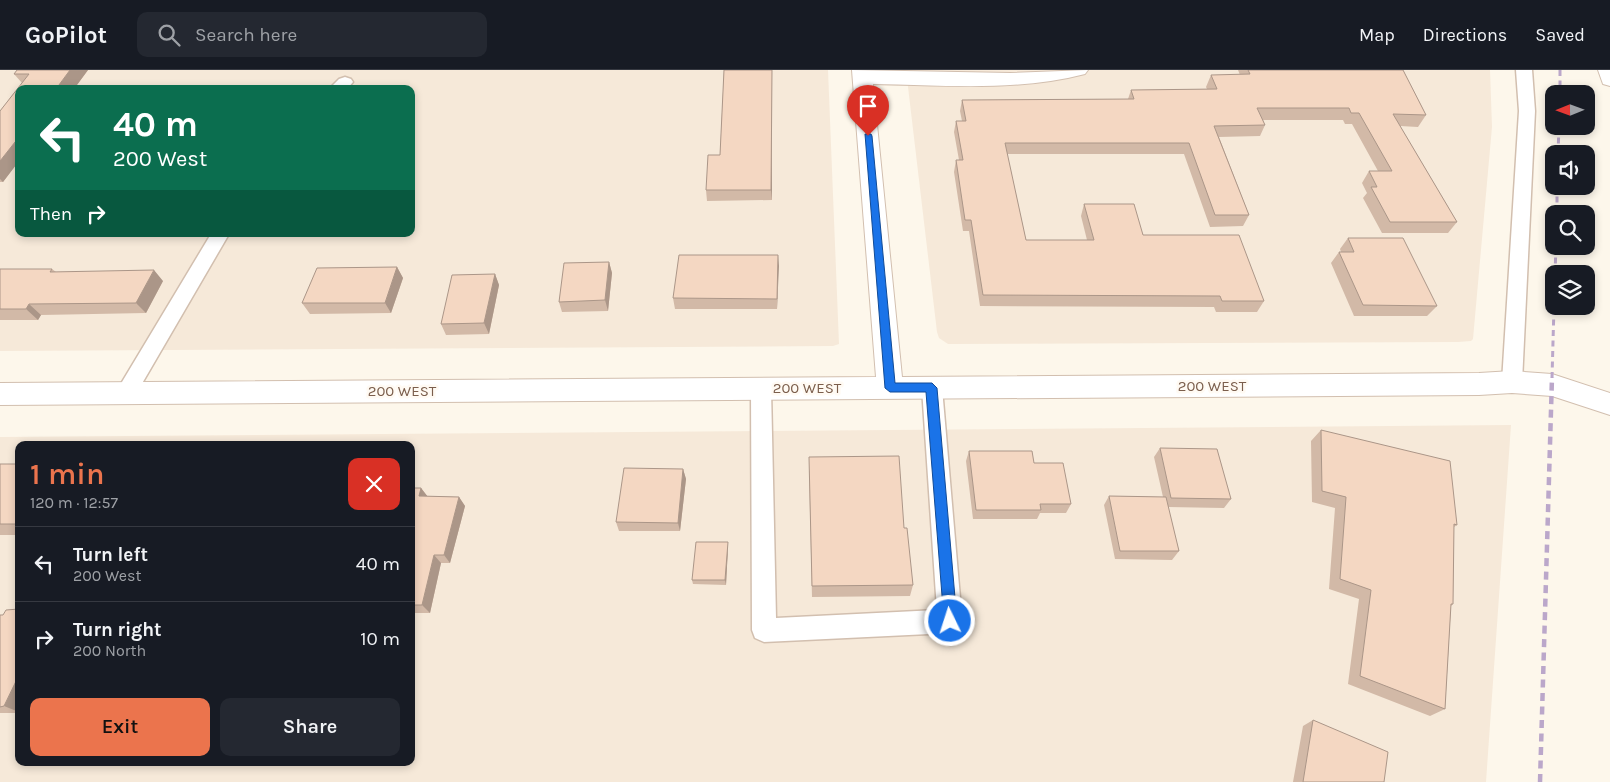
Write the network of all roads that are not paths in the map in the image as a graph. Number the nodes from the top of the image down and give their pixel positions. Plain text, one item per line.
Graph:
1 (1078, 70) edge
2 (1524, 70) edge
3 (1608, 70) edge
4 (862, 74) edge
5 (1610, 80) edge
6 (218, 237) edge
7 (1512, 382) junction
8 (890, 388) junction
9 (932, 388) junction
10 (761, 389) junction
11 (126, 393) junction
12 (0, 394) edge
13 (1610, 404) edge

1 - 4 street
2 - 7 lane
3 - 5 street
4 - 8 street
6 - 11 lane
7 - 9 street, 200 WEST
7 - 13 street, 200 WEST
8 - 9 street, 200 WEST
8 - 10 street, 200 WEST
9 - 10 lane
10 - 11 street, 200 WEST
11 - 12 street, 200 WEST

